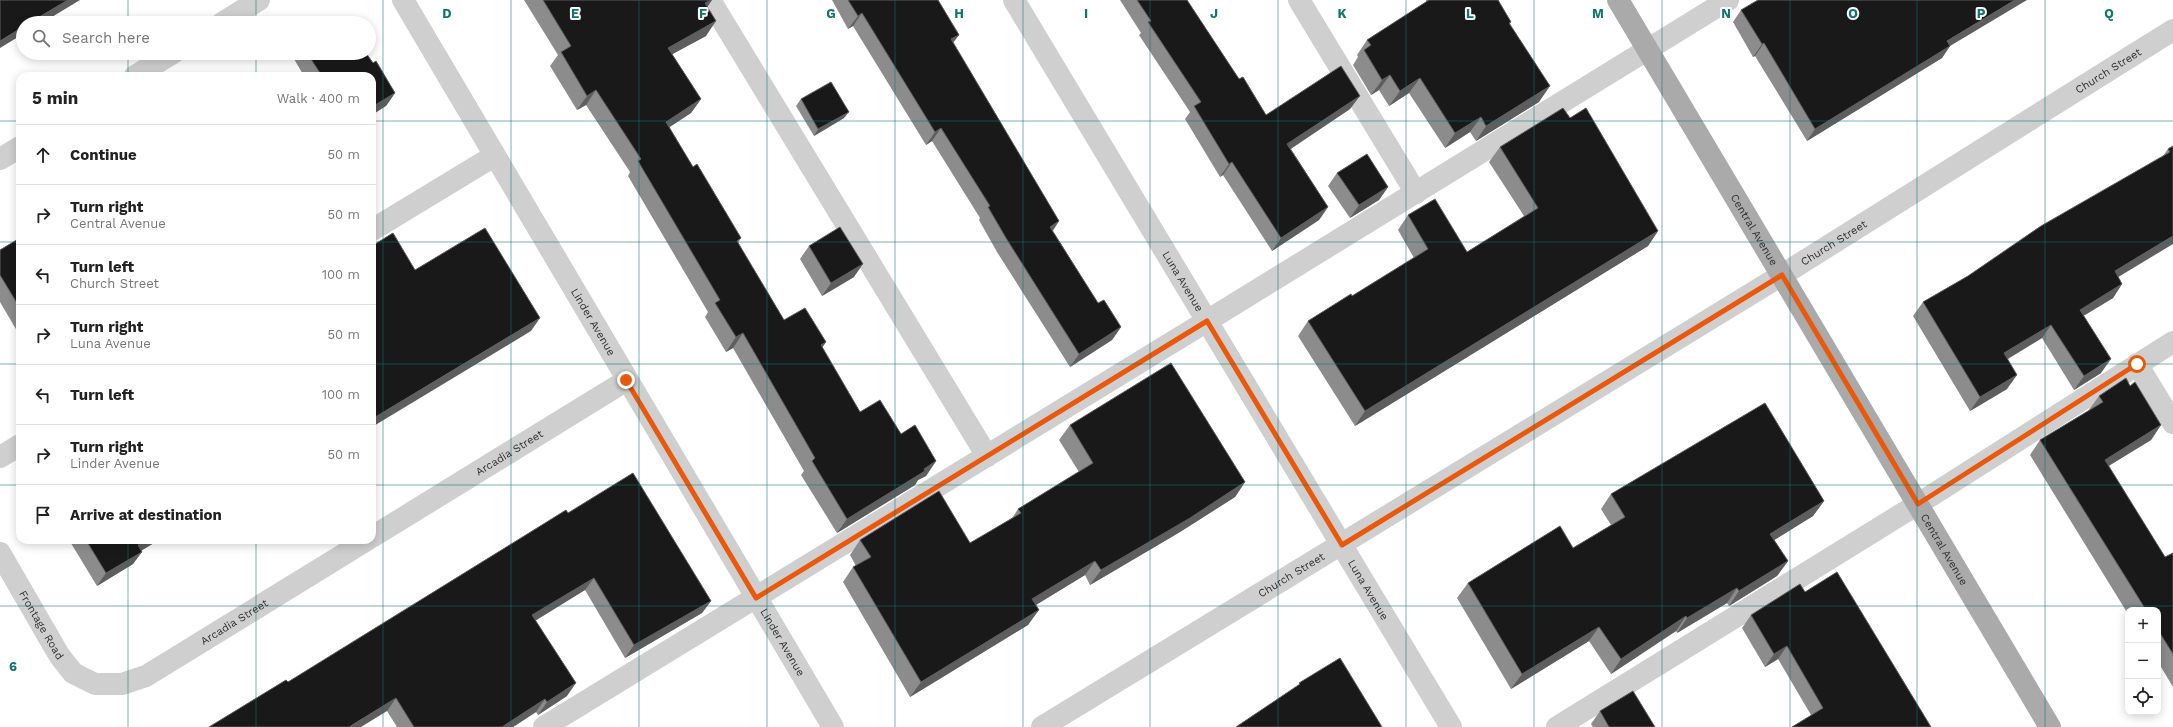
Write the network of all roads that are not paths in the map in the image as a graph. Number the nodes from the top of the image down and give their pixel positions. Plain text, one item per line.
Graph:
1 (259, 0) edge
2 (403, 0) edge
3 (710, 0) edge
4 (1014, 0) edge
5 (1299, 0) edge
6 (1618, 0) edge
7 (1728, 0) edge
8 (233, 16) edge
9 (2173, 30) edge
10 (1647, 49) junction
11 (161, 60) edge
12 (142, 72) edge
13 (16, 149) edge
14 (494, 156) junction
15 (0, 159) edge
16 (1416, 193) junction
17 (376, 228) edge
18 (1782, 275) junction
19 (1207, 321) junction
20 (2173, 342) edge
21 (2137, 364) junction
22 (626, 380) junction
23 (2173, 423) edge
24 (16, 448) edge
25 (987, 456) junction
26 (0, 458) edge
27 (1918, 504) junction
28 (376, 535) edge
29 (360, 544) edge
30 (1342, 545) junction
31 (0, 553) edge
32 (756, 598) junction
33 (95, 684) joint
34 (544, 727) edge
35 (833, 727) edge
36 (1042, 727) edge
37 (1451, 727) edge
38 (1557, 727) edge
39 (2050, 727) edge

1 - 8 street
2 - 14 street, Linder Avenue
3 - 25 street
4 - 19 street, Luna Avenue
5 - 16 street
6 - 10 main road, Central Avenue
7 - 10 street
9 - 18 street, Church Street
10 - 16 street
10 - 18 main road, Central Avenue
11 - 12 street
13 - 15 street
14 - 17 street
14 - 22 street, Linder Avenue
16 - 19 street
18 - 27 main road, Central Avenue
18 - 30 street, Church Street
19 - 25 street
19 - 30 street, Luna Avenue
20 - 21 street
21 - 23 street
21 - 27 street
22 - 28 street, Arcadia Street
22 - 32 street, Linder Avenue
24 - 26 street
25 - 32 street
27 - 38 street
27 - 39 main road, Central Avenue
29 - 33 street, Arcadia Street
30 - 36 street, Church Street
30 - 37 street, Luna Avenue
31 - 33 street, Frontage Road
32 - 34 street
32 - 35 street, Linder Avenue

